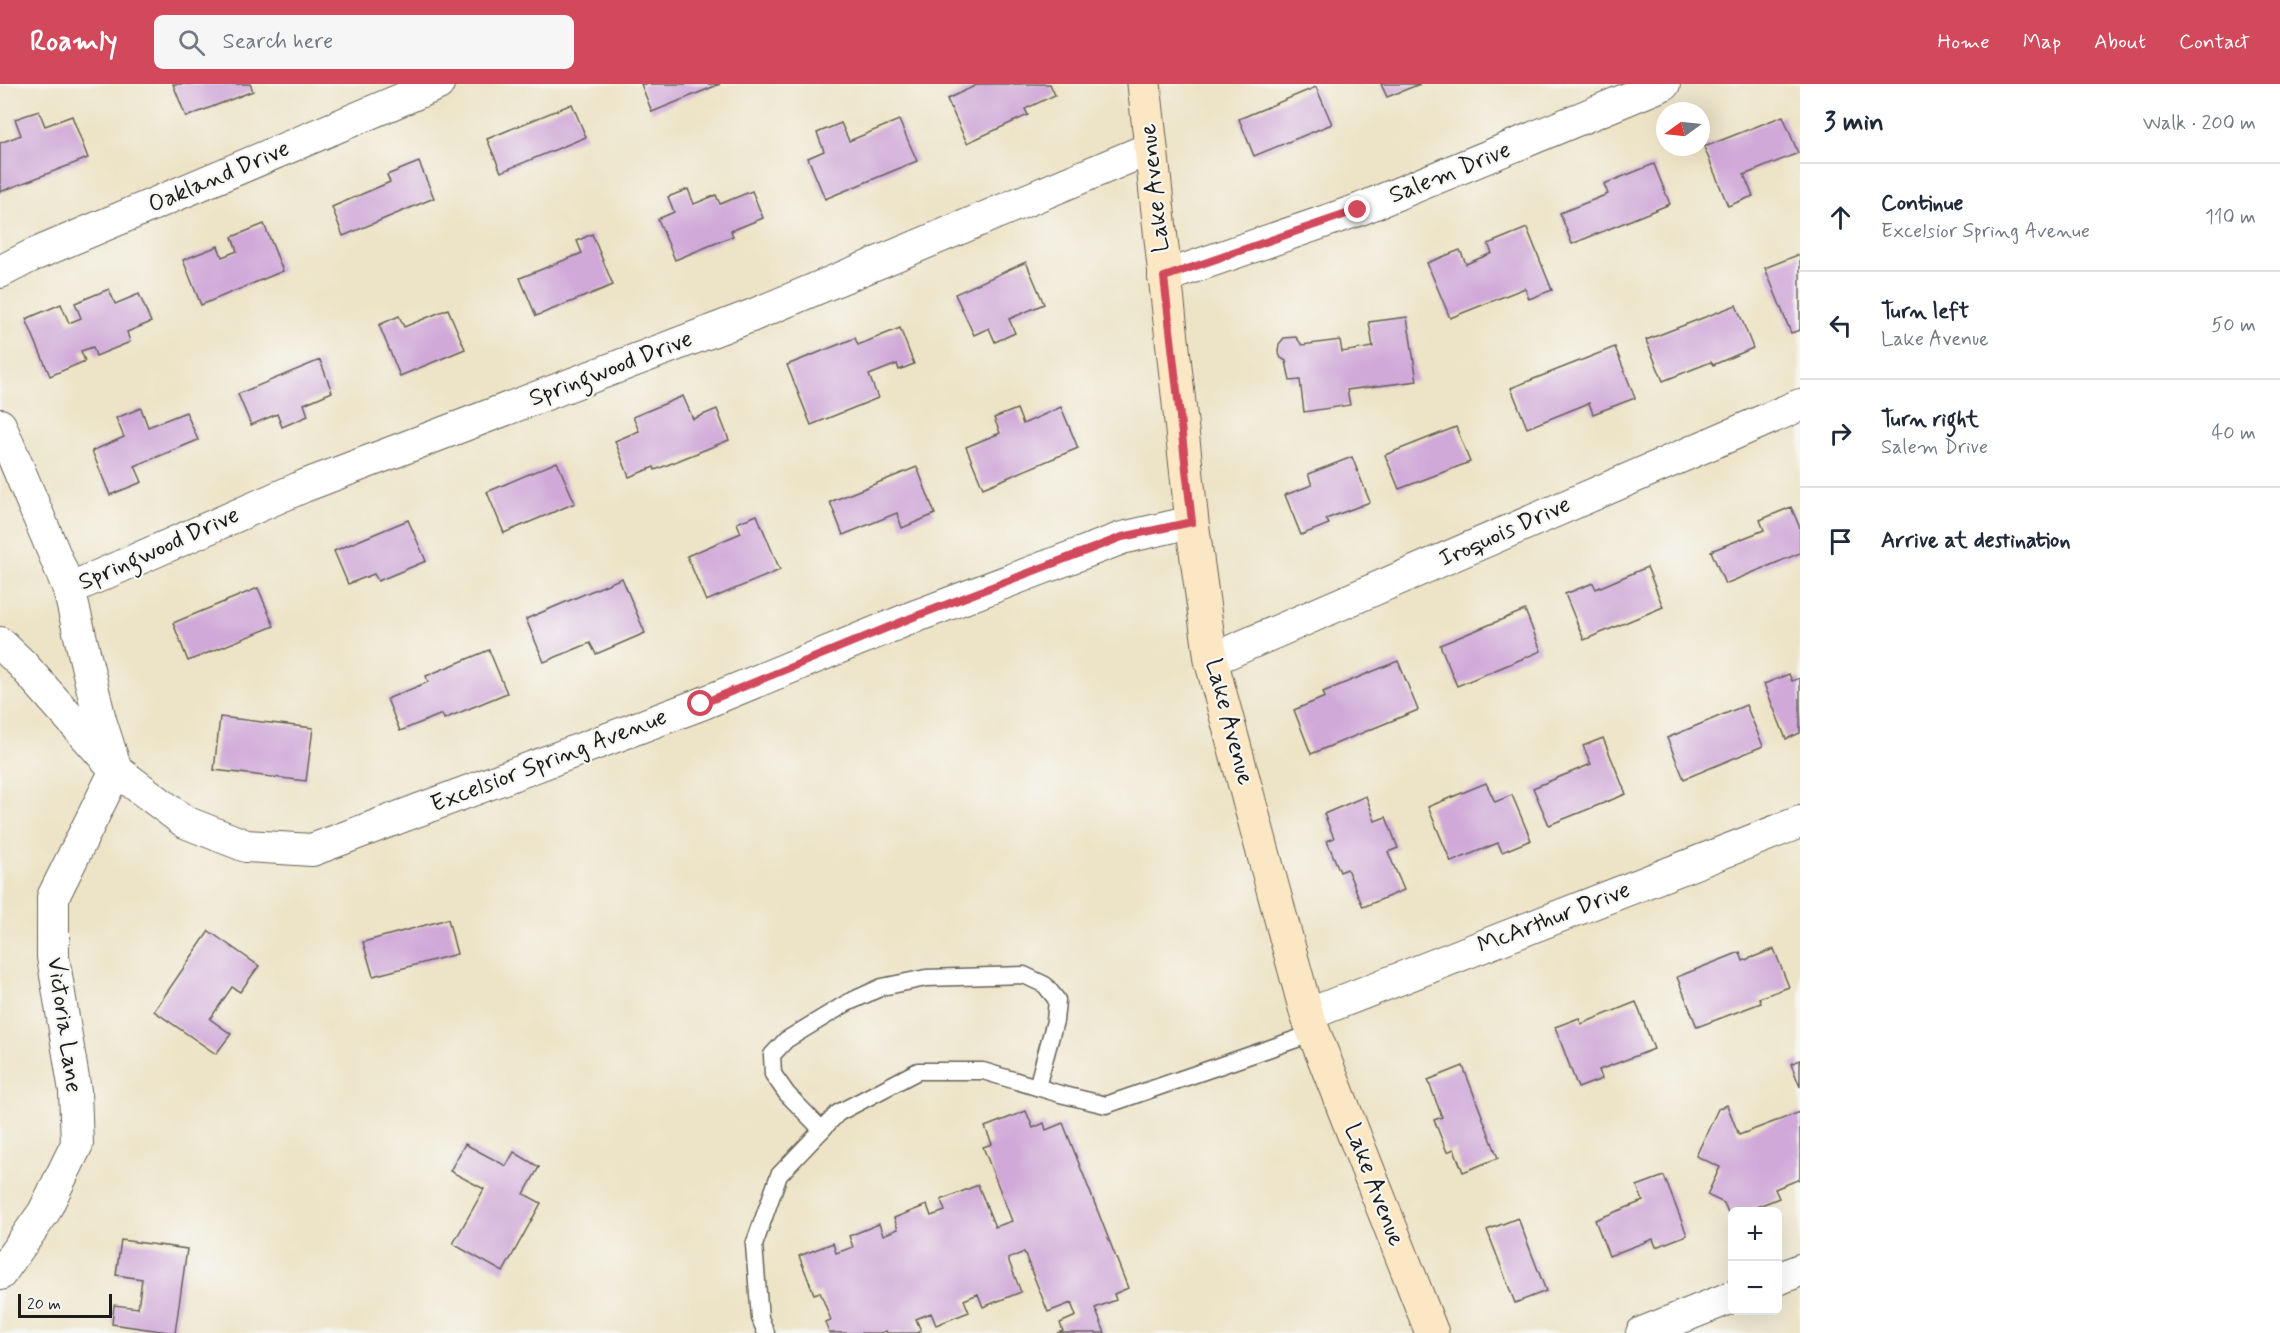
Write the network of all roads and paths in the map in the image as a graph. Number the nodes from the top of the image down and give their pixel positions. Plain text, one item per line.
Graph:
1 (438, 84) edge
2 (1144, 84) edge
3 (1664, 84) edge
4 (1151, 148) junction
5 (0, 272) edge
6 (1164, 277) junction
7 (1800, 405) edge
8 (0, 425) edge
9 (1192, 522) junction
10 (69, 589) junction
11 (0, 643) edge
12 (1211, 660) junction
13 (116, 770) junction
14 (1800, 822) edge
15 (1311, 1024) junction
16 (1036, 1087) junction
17 (822, 1130) junction
18 (1800, 1270) edge
19 (0, 1274) edge
20 (1782, 1277) edge
21 (1728, 1299) edge
22 (766, 1333) edge
23 (1432, 1333) edge
24 (1642, 1333) edge

1 - 5 street, Oakland Drive
2 - 4 main road, Lake Avenue
3 - 6 street, Salem Drive
4 - 6 main road, Lake Avenue
4 - 10 street, Springwood Drive
6 - 9 main road, Lake Avenue
7 - 12 street, Iroquois Drive
8 - 10 street
9 - 12 main road, Lake Avenue
9 - 13 street, Excelsior Spring Avenue
10 - 13 street
11 - 13 street, Excelsior Spring Avenue
12 - 15 main road, Lake Avenue
13 - 19 street, Victoria Lane
14 - 15 street, McArthur Drive
15 - 16 lane
15 - 23 main road, Lake Avenue
16 - 17 lane
16 - 17 lane
17 - 22 lane
18 - 20 street
21 - 24 street

